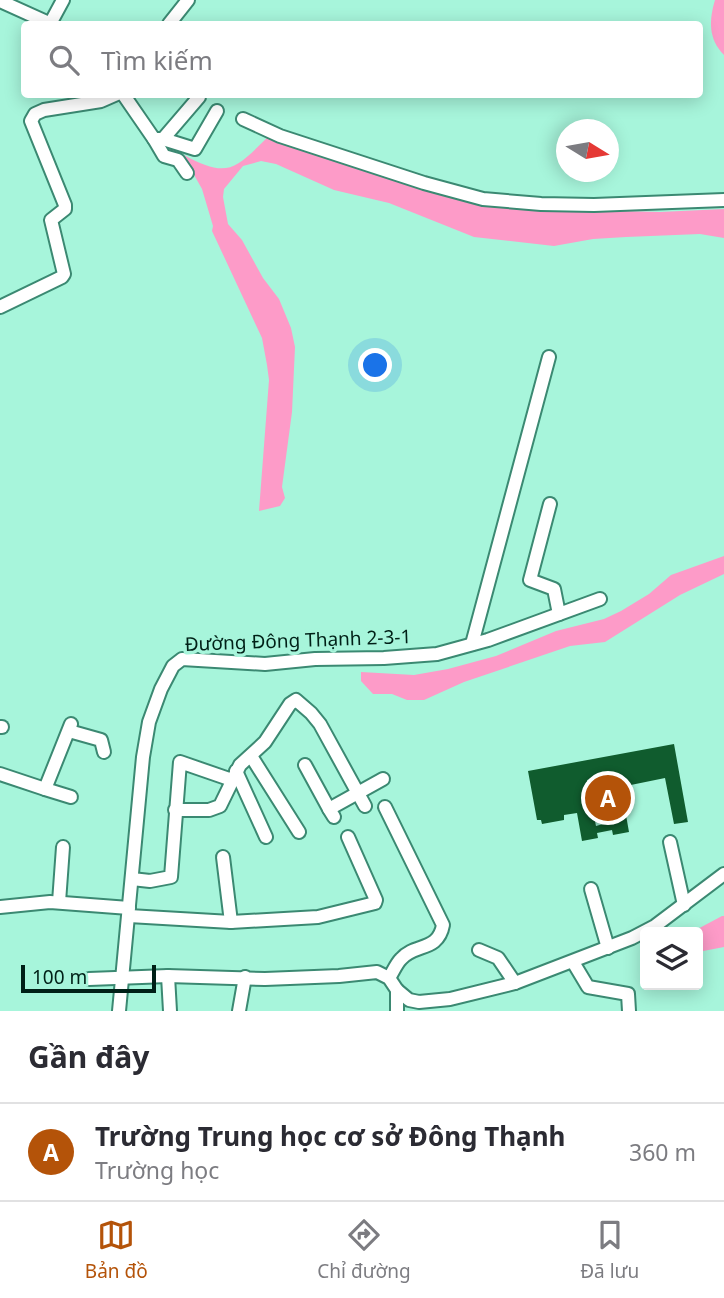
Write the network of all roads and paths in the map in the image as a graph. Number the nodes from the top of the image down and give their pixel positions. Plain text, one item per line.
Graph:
1 (63, 0) edge
2 (188, 0) edge
3 (0, 1) edge
4 (44, 21) edge
5 (52, 21) edge
6 (171, 21) edge
7 (109, 98) edge
8 (123, 98) edge
9 (198, 98) edge
10 (217, 111) dead end
11 (243, 119) dead end
12 (159, 139) junction
13 (187, 173) dead end
14 (724, 200) edge
15 (0, 307) edge
16 (549, 357) dead end
17 (550, 504) dead end
18 (600, 599) dead end
19 (559, 614) junction
20 (472, 645) junction
21 (104, 752) dead end
22 (251, 757) junction
23 (305, 765) dead end
24 (0, 774) edge
25 (234, 776) junction
26 (383, 779) dead end
27 (45, 789) junction
28 (359, 793) junction
29 (71, 797) dead end
30 (365, 806) dead end
31 (385, 807) dead end
32 (175, 810) junction
33 (299, 832) dead end
34 (266, 837) dead end
35 (348, 837) dead end
36 (670, 842) dead end
37 (63, 847) dead end
38 (223, 857) dead end
39 (724, 874) edge
40 (132, 879) junction
41 (591, 890) dead end
42 (59, 902) junction
43 (684, 905) junction
44 (0, 906) edge
45 (129, 912) junction
46 (231, 922) junction
47 (608, 948) junction
48 (480, 950) dead end
49 (573, 962) junction
50 (168, 976) junction
51 (124, 977) junction
52 (245, 978) junction
53 (389, 978) junction
54 (89, 979) dead end
55 (515, 983) junction
56 (397, 990) junction
57 (119, 1011) edge
58 (170, 1011) edge
59 (240, 1011) edge
60 (397, 1011) edge
61 (629, 1011) edge

1 - 5 street
2 - 6 street
3 - 4 street
7 - 15 street
8 - 12 street
9 - 12 street
10 - 12 street
11 - 14 street
12 - 13 street
16 - 20 street
17 - 19 street
18 - 19 street, Đường Đông Thạnh 2-3-1
19 - 20 street, Đường Đông Thạnh 2-3-1
20 - 40 street, Đường Đông Thạnh 2-3-1
21 - 27 street
22 - 25 street
22 - 28 street
22 - 33 street
23 - 28 street
24 - 27 street
25 - 32 street
25 - 32 street
25 - 34 street
26 - 28 street
27 - 29 street
28 - 30 street
31 - 53 street
32 - 40 street
35 - 46 street
36 - 43 street
37 - 42 street
38 - 46 street
39 - 43 street
40 - 45 street, Đường Đông Thạnh 2-3-1
41 - 47 street
42 - 44 street
42 - 45 street
43 - 47 street
45 - 46 street
45 - 51 street, Đường Đông Thạnh 2-3-1
47 - 49 street
48 - 55 street
49 - 55 street
49 - 61 street
50 - 51 street
50 - 52 street
50 - 58 street
51 - 54 street
51 - 57 street, Đường Đông Thạnh 2-3-1
52 - 53 street
52 - 59 street
53 - 56 street
55 - 56 street
56 - 60 street

